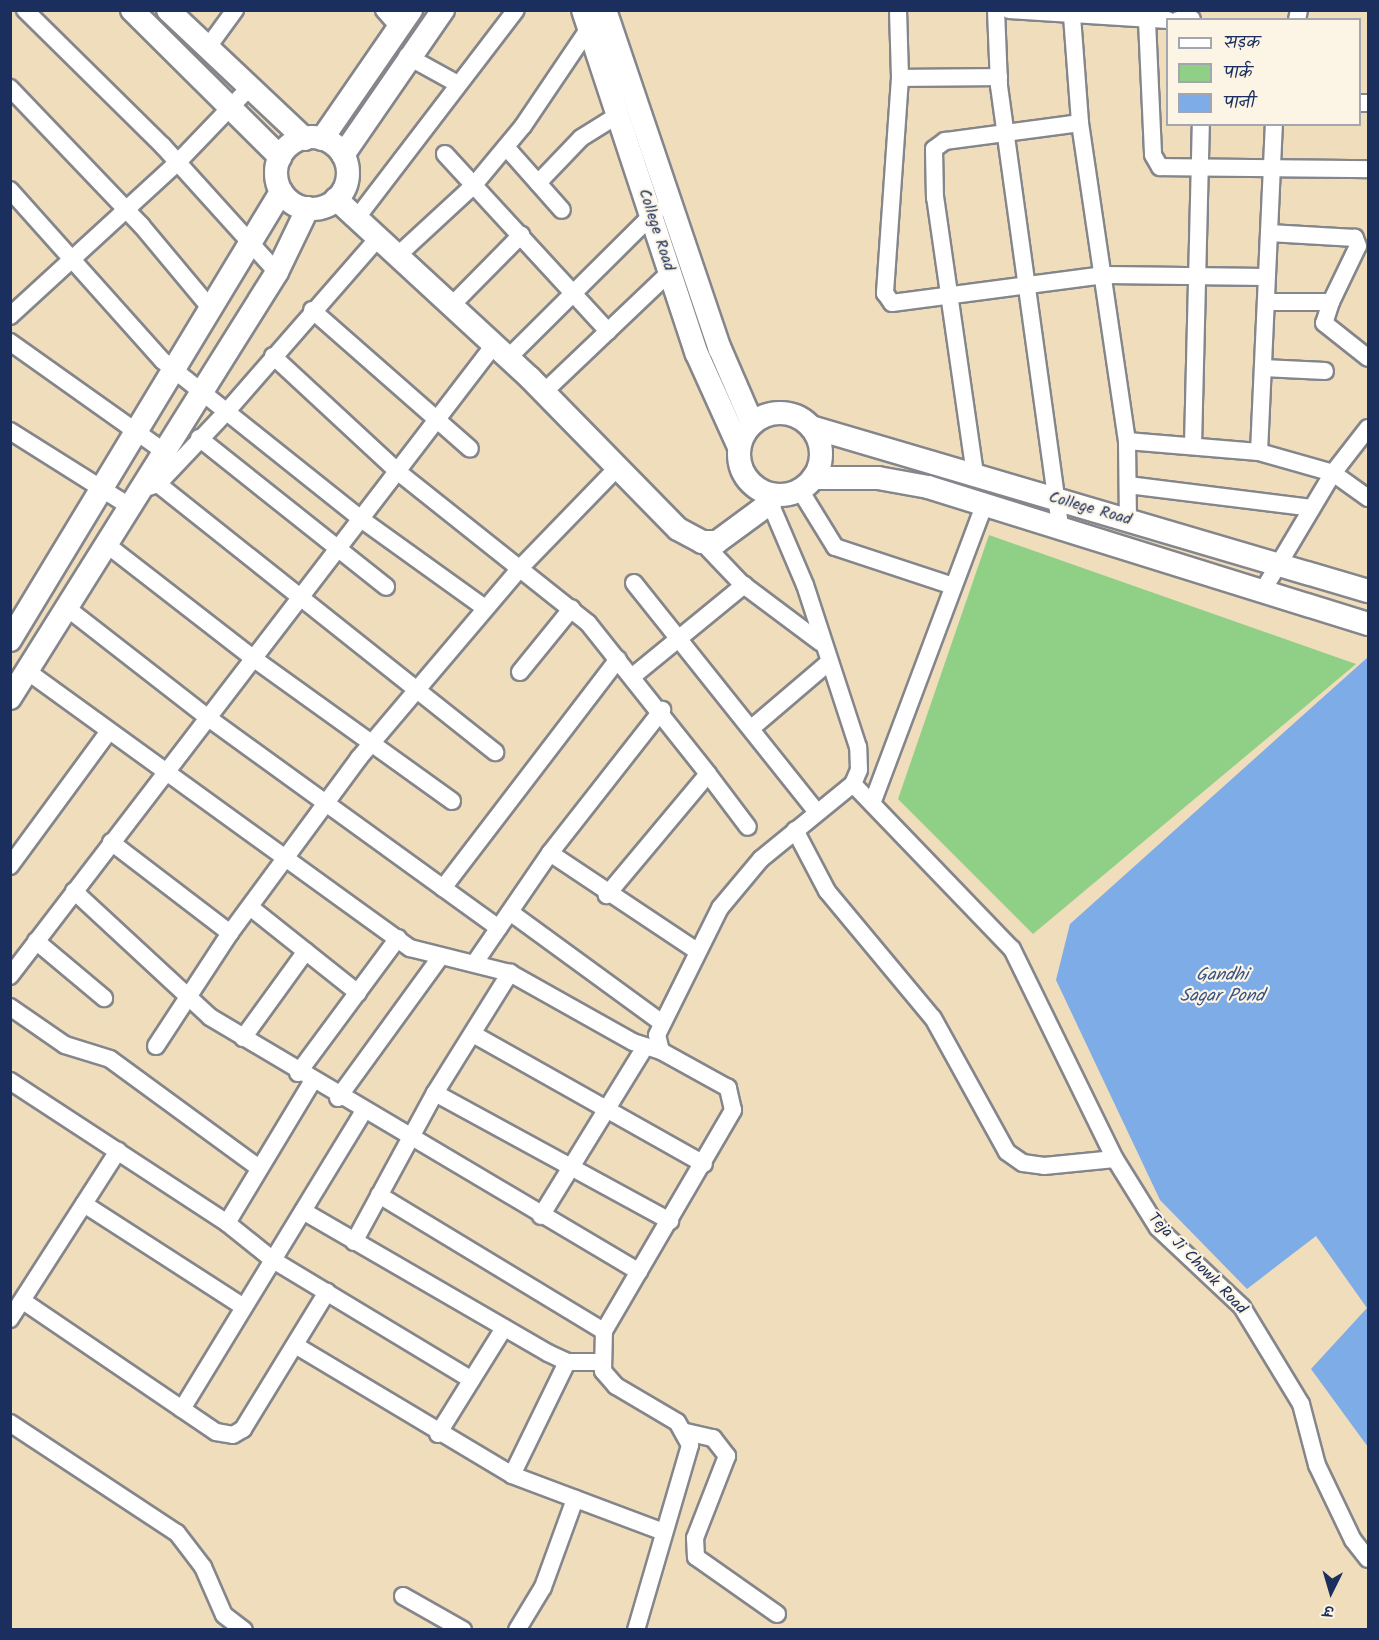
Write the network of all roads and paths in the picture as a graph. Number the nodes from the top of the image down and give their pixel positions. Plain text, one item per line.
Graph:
1 (25, 10) edge
2 (132, 10) edge
3 (168, 10) edge
4 (235, 10) edge
5 (443, 10) edge
6 (516, 10) edge
7 (605, 10) edge
8 (898, 10) edge
9 (996, 10) edge
10 (1009, 10) edge
11 (1053, 12) edge
12 (1120, 15) edge
13 (398, 16) edge
14 (1072, 16) junction
15 (586, 19) edge
16 (1166, 20) edge
17 (1147, 21) junction
18 (208, 47) junction
19 (407, 56) junction
20 (999, 77) junction
21 (900, 78) junction
22 (458, 84) junction
23 (251, 86) junction
24 (10, 88) edge
25 (231, 108) junction
26 (618, 115) junction
27 (1080, 123) junction
28 (1201, 126) edge
29 (1274, 126) edge
30 (1005, 135) junction
31 (313, 139) junction
32 (506, 147) junction
33 (445, 154) dead end
34 (343, 155) junction
35 (280, 158) junction
36 (178, 162) junction
37 (1272, 167) junction
38 (1200, 168) junction
39 (1368, 169) edge
40 (538, 183) junction
41 (474, 185) junction
42 (10, 190) edge
43 (282, 192) junction
44 (336, 199) junction
45 (668, 199) junction
46 (308, 208) junction
47 (126, 209) junction
48 (562, 210) dead end
49 (651, 215) junction
50 (356, 219) junction
51 (1269, 233) junction
52 (520, 235) junction
53 (377, 239) junction
54 (250, 240) junction
55 (396, 256) junction
56 (72, 259) junction
57 (277, 272) junction
58 (670, 272) junction
59 (1106, 275) junction
60 (1266, 277) junction
61 (1198, 278) junction
62 (1026, 286) junction
63 (574, 293) junction
64 (950, 297) junction
65 (1266, 302) junction
66 (1331, 302) junction
67 (451, 306) junction
68 (211, 309) junction
69 (312, 310) junction
70 (10, 316) edge
71 (608, 331) junction
72 (10, 342) edge
73 (501, 352) junction
74 (273, 356) junction
75 (1368, 358) edge
76 (1263, 368) junction
77 (177, 371) junction
78 (1325, 371) dead end
79 (203, 390) junction
80 (544, 392) junction
81 (228, 410) junction
82 (436, 419) junction
83 (752, 423) junction
84 (811, 427) junction
85 (1368, 428) edge
86 (10, 431) edge
87 (140, 433) junction
88 (199, 438) junction
89 (1127, 441) junction
90 (1193, 445) junction
91 (739, 447) junction
92 (470, 449) dead end
93 (165, 452) junction
94 (1259, 452) junction
95 (617, 468) junction
96 (397, 471) junction
97 (1333, 473) junction
98 (975, 474) junction
99 (807, 484) junction
100 (1128, 485) junction
101 (102, 489) junction
102 (143, 493) junction
103 (1368, 498) edge
104 (771, 499) junction
105 (1055, 499) junction
106 (984, 506) junction
107 (1312, 508) junction
108 (361, 519) junction
109 (1128, 519) junction
110 (1061, 530) junction
111 (702, 542) junction
112 (106, 544) junction
113 (338, 548) junction
114 (1278, 562) junction
115 (522, 566) junction
116 (634, 583) dead end
117 (744, 585) junction
118 (953, 585) junction
119 (386, 587) dead end
120 (1368, 591) edge
121 (1262, 592) junction
122 (299, 600) junction
123 (67, 608) junction
124 (485, 608) junction
125 (572, 608) junction
126 (1368, 624) edge
127 (15, 625) edge
128 (682, 638) junction
129 (820, 642) junction
130 (253, 658) junction
131 (618, 659) junction
132 (828, 663) junction
133 (27, 671) junction
134 (520, 672) dead end
135 (633, 676) junction
136 (415, 692) junction
137 (10, 698) edge
138 (662, 710) junction
139 (207, 717) junction
140 (753, 727) junction
141 (107, 734) junction
142 (372, 743) junction
143 (495, 752) dead end
144 (164, 772) junction
145 (708, 774) junction
146 (853, 784) junction
147 (452, 801) dead end
148 (873, 801) junction
149 (327, 802) junction
150 (817, 812) junction
151 (748, 827) dead end
152 (795, 830) junction
153 (111, 842) junction
154 (550, 853) junction
155 (287, 856) junction
156 (10, 866) edge
157 (443, 888) junction
158 (74, 891) junction
159 (607, 895) junction
160 (250, 907) junction
161 (510, 912) junction
162 (499, 928) junction
163 (230, 933) junction
164 (398, 938) junction
165 (36, 941) junction
166 (306, 951) junction
167 (697, 951) junction
168 (441, 956) junction
169 (476, 961) junction
170 (510, 973) junction
171 (10, 976) edge
172 (358, 993) junction
173 (104, 998) dead end
174 (187, 1000) junction
175 (10, 1007) edge
176 (661, 1022) junction
177 (473, 1034) junction
178 (243, 1038) junction
179 (156, 1046) dead end
180 (645, 1047) junction
181 (661, 1051) junction
182 (305, 1078) junction
183 (10, 1081) edge
184 (435, 1093) junction
185 (338, 1098) junction
186 (607, 1108) junction
187 (363, 1112) junction
188 (409, 1140) junction
189 (118, 1151) junction
190 (1115, 1159) junction
191 (704, 1164) junction
192 (259, 1167) junction
193 (570, 1168) junction
194 (379, 1195) junction
195 (84, 1204) junction
196 (303, 1211) junction
197 (541, 1216) junction
198 (670, 1221) junction
199 (227, 1223) junction
200 (354, 1242) junction
201 (273, 1260) junction
202 (639, 1272) junction
203 (327, 1292) junction
204 (23, 1301) junction
205 (244, 1307) junction
206 (10, 1319) edge
207 (504, 1328) junction
208 (604, 1331) junction
209 (295, 1345) junction
210 (567, 1362) junction
211 (601, 1362) junction
212 (472, 1380) junction
213 (182, 1409) junction
214 (10, 1423) edge
215 (686, 1432) junction
216 (438, 1434) junction
217 (512, 1475) junction
218 (575, 1499) junction
219 (664, 1532) junction
220 (1368, 1559) edge
221 (403, 1596) dead end
222 (777, 1614) dead end
223 (244, 1629) edge
224 (463, 1629) edge
225 (518, 1629) edge
226 (636, 1629) edge

1 - 36 street
2 - 25 main road
3 - 18 main road
4 - 18 street
5 - 19 main road
6 - 22 street
7 - 45 main road, College Road
8 - 21 street
9 - 20 street
10 - 11 street
11 - 14 street
12 - 14 street
12 - 17 street
13 - 31 main road
14 - 27 street
15 - 26 main road, College Road
15 - 32 street
16 - 17 street
17 - 38 street
18 - 23 main road
19 - 22 street
19 - 34 main road
20 - 21 street
20 - 30 street
21 - 64 street
22 - 50 street
23 - 25 street
23 - 31 main road
24 - 47 street
25 - 35 main road
25 - 36 street
26 - 40 street
26 - 49 main road, College Road
27 - 30 street
27 - 59 street
28 - 38 street
29 - 37 street
30 - 62 street
30 - 64 street
31 - 34 main road
31 - 35 main road
32 - 40 street
32 - 41 street
33 - 41 street
34 - 44 main road
35 - 43 main road
36 - 47 street
36 - 54 street
37 - 38 street
37 - 39 street
37 - 51 street
38 - 61 street
40 - 48 street
41 - 52 street
41 - 55 street
42 - 56 street
43 - 46 main road
43 - 54 main road
44 - 46 main road
44 - 50 main road
45 - 49 street
45 - 83 main road, College Road
46 - 57 main road
47 - 56 street
47 - 68 street
49 - 58 main road, College Road
49 - 63 street
50 - 53 main road
51 - 60 street
51 - 66 street
52 - 63 street
52 - 67 street
53 - 55 main road
53 - 69 street
54 - 57 street
54 - 68 main road
55 - 67 main road
56 - 70 street
56 - 77 street
57 - 79 main road
58 - 71 street
58 - 91 main road, College Road
59 - 61 street
59 - 62 street
59 - 89 street
60 - 61 street
60 - 65 street
61 - 90 street
62 - 64 street
62 - 105 street
63 - 71 street
63 - 73 street
64 - 98 street
65 - 66 street
65 - 76 street
66 - 75 street
67 - 73 main road
68 - 77 main road
69 - 74 street
69 - 82 street
71 - 80 street
72 - 87 street
73 - 80 main road
73 - 82 street
74 - 81 street
74 - 96 street
76 - 78 street
76 - 94 street
77 - 79 street
77 - 87 main road
79 - 81 street
79 - 93 main road
80 - 95 main road
81 - 88 street
81 - 108 street
82 - 92 street
82 - 96 street
83 - 84 main road
83 - 91 main road
84 - 98 main road, College Road
84 - 99 main road
85 - 97 street
86 - 101 street
87 - 93 street
87 - 101 main road
88 - 102 street
88 - 113 street
89 - 90 street
89 - 100 street
90 - 94 street
91 - 104 main road
93 - 102 main road
94 - 97 street
95 - 111 main road
95 - 115 street
96 - 108 street
96 - 115 street
97 - 103 street
97 - 107 street
98 - 105 main road, College Road
99 - 104 main road
99 - 106 main road, College Road
99 - 118 street
100 - 107 street
100 - 109 street
101 - 102 street
101 - 127 main road
102 - 112 main road
102 - 122 street
104 - 111 main road
104 - 129 street
105 - 109 main road, College Road
105 - 110 street
106 - 110 main road, College Road
106 - 118 street
107 - 114 street
108 - 113 street
108 - 124 street
109 - 114 main road, College Road
110 - 121 main road, College Road
111 - 117 street
112 - 123 main road
112 - 130 street
113 - 119 street
113 - 122 street
114 - 120 main road, College Road
114 - 121 street
115 - 124 street
115 - 125 street
116 - 128 street
117 - 128 street
117 - 129 street
118 - 148 street
121 - 126 main road, College Road
122 - 130 street
122 - 136 street
123 - 133 main road
123 - 139 street
124 - 136 street
125 - 131 street
125 - 134 street
128 - 135 street
128 - 140 street
129 - 132 street
130 - 139 street
130 - 142 street
131 - 135 street
131 - 157 street
132 - 140 street
132 - 146 street
133 - 137 main road
133 - 141 street
135 - 138 street
136 - 142 street
136 - 143 street
138 - 145 street
138 - 154 street
139 - 144 street
139 - 149 street
140 - 150 street
141 - 144 street
141 - 156 street
142 - 147 street
142 - 149 street
144 - 153 street
144 - 155 street
145 - 151 street
145 - 159 street
146 - 148 street, Teja Ji Chowk Road
146 - 150 street
148 - 190 street, Teja Ji Chowk Road
149 - 155 street
149 - 157 street
150 - 152 street
152 - 167 street
152 - 190 street
153 - 158 street
153 - 163 street
154 - 159 street
154 - 161 street
155 - 160 street
155 - 164 street
157 - 162 street
158 - 165 street
158 - 174 street
159 - 167 street
160 - 163 street
160 - 166 street
161 - 162 street
161 - 176 street
162 - 169 street
163 - 174 street
164 - 168 street
164 - 172 street
165 - 171 street
165 - 173 street
166 - 172 street
166 - 178 street
167 - 176 street
168 - 169 street
168 - 185 street
169 - 170 street
170 - 177 street
170 - 180 street
172 - 182 street
174 - 178 street
174 - 179 street
175 - 192 street
176 - 181 street
177 - 184 street
177 - 186 street
178 - 182 street
180 - 181 street
180 - 186 street
181 - 191 street
182 - 185 street
182 - 192 street
183 - 189 street
184 - 188 street
184 - 193 street
185 - 187 street
186 - 191 street
186 - 193 street
187 - 188 street
187 - 196 street
188 - 194 street
188 - 197 street
189 - 195 street
189 - 199 street
190 - 220 street, Teja Ji Chowk Road
191 - 198 street
192 - 199 street
193 - 197 street
193 - 198 street
194 - 200 street
194 - 208 street
195 - 204 street
195 - 205 street
196 - 200 street
196 - 201 street
197 - 202 street
198 - 202 street
199 - 201 street
200 - 207 street
201 - 203 street
201 - 205 street
202 - 208 street
203 - 209 street
203 - 212 street
204 - 206 street
204 - 213 street
205 - 213 street
207 - 210 street
207 - 212 street
208 - 211 street
209 - 213 street
209 - 216 street
210 - 211 street
210 - 217 street
211 - 215 street
212 - 216 street
214 - 223 street
215 - 219 street
215 - 222 street
216 - 217 street
217 - 218 street
218 - 219 street
218 - 225 street
219 - 226 street
221 - 224 street

